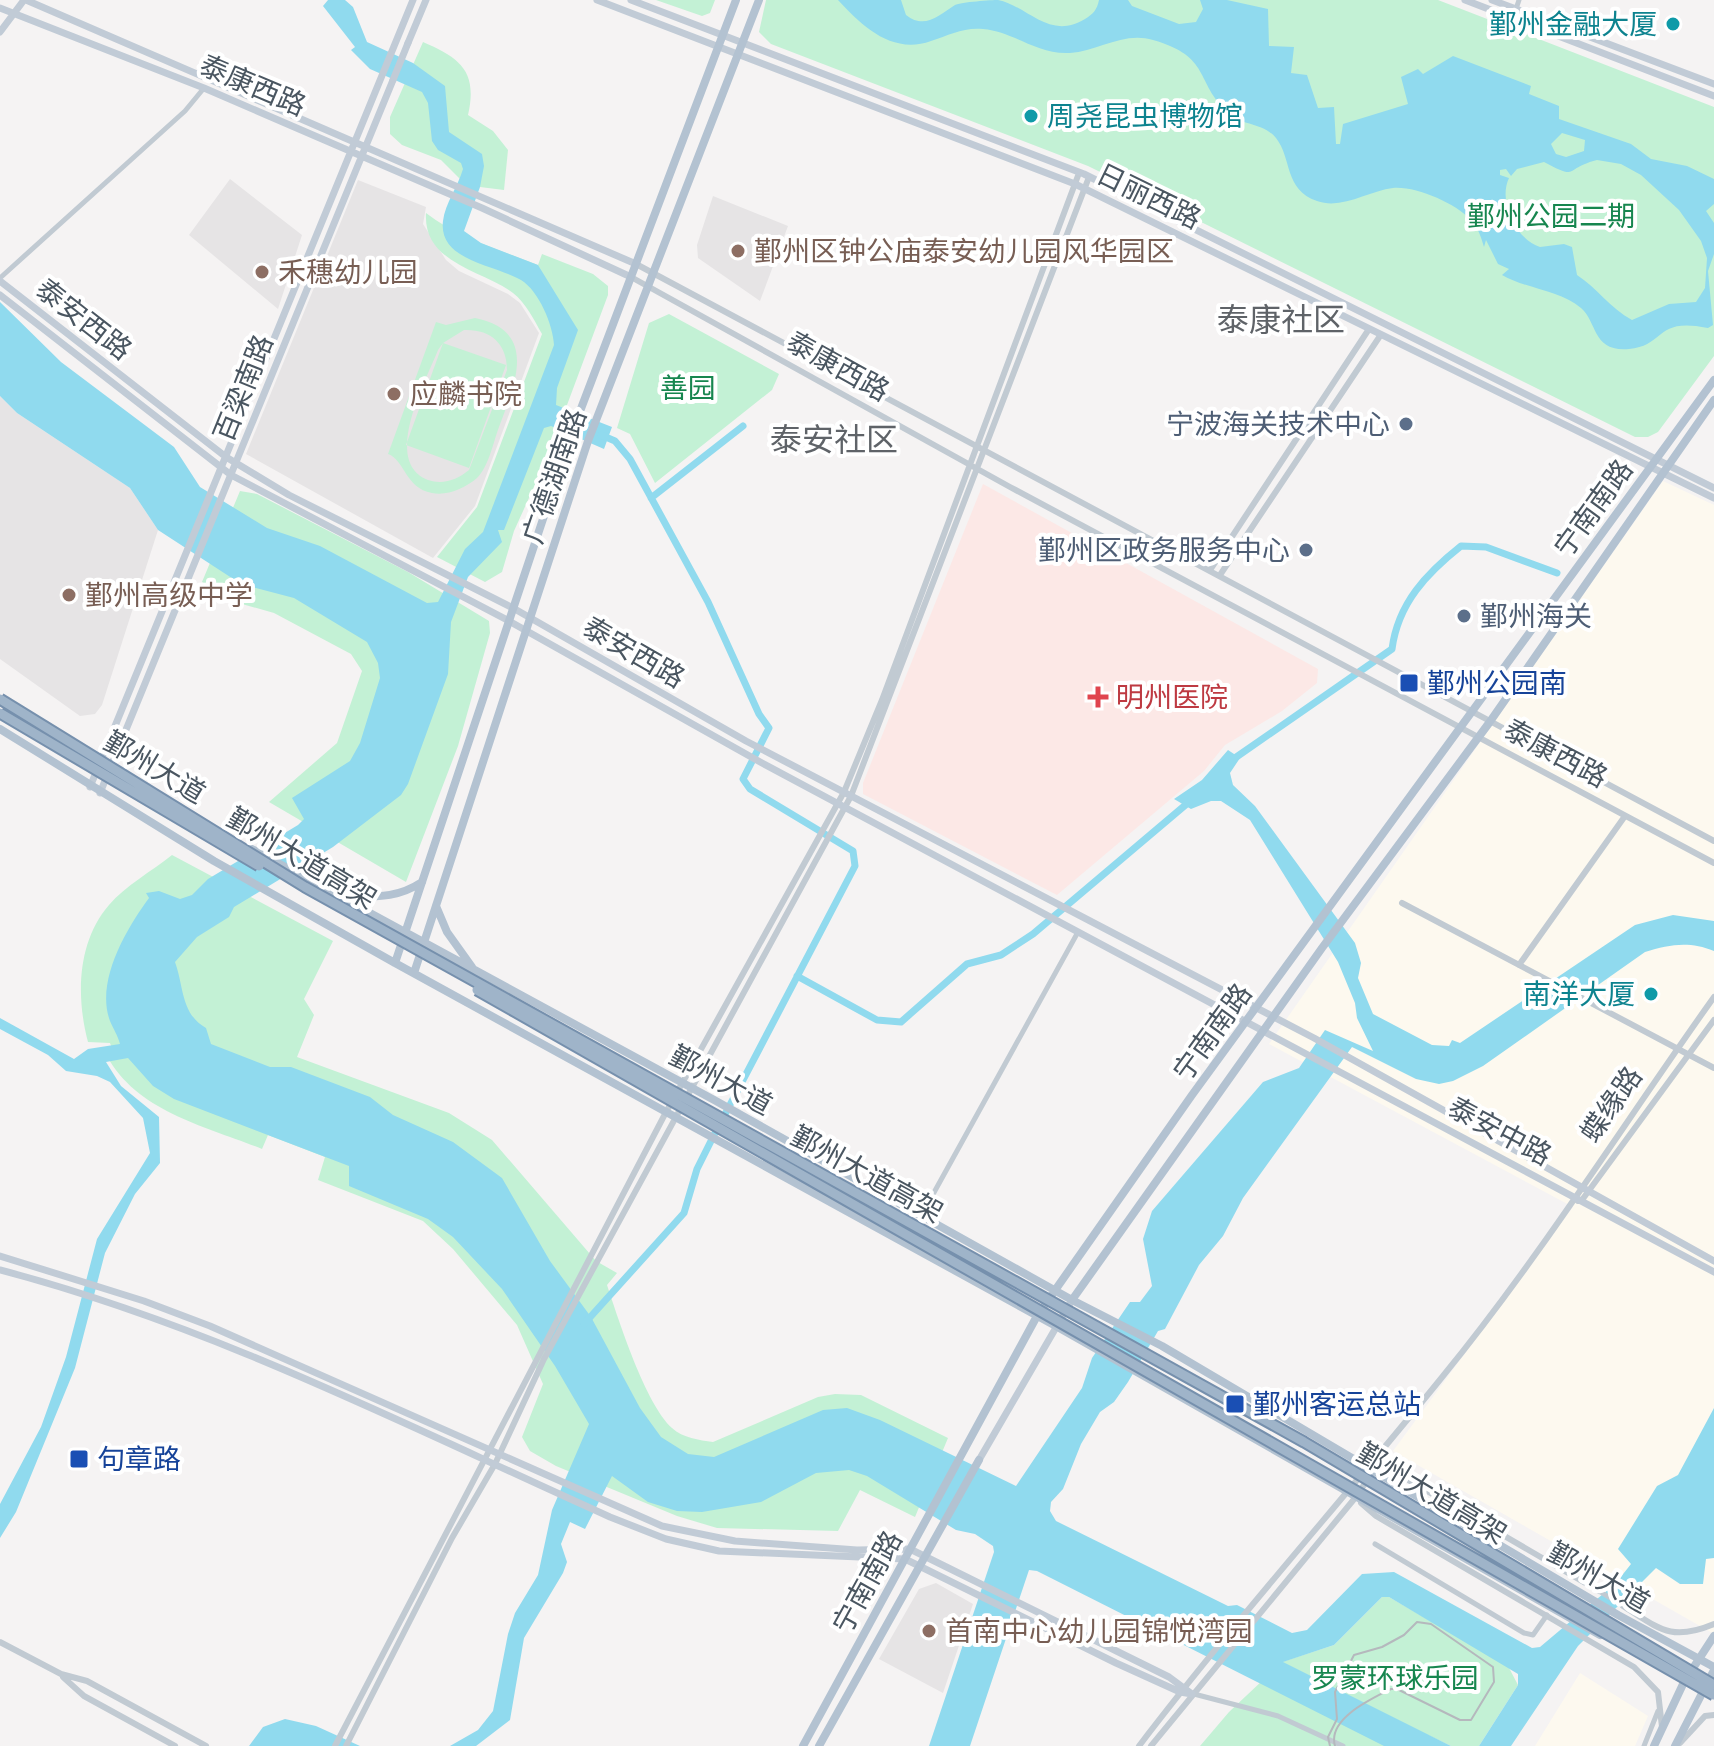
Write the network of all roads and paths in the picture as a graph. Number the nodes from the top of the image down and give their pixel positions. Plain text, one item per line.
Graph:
1 (7, 0) edge
2 (25, 0) edge
3 (413, 0) edge
4 (426, 0) edge
5 (597, 0) edge
6 (631, 0) edge
7 (759, 0) edge
8 (1465, 0) edge
9 (1519, 0) edge
10 (1498, 1) edge
11 (735, 2) edge
12 (1, 9) edge
13 (1516, 9) junction
14 (15, 12) junction
15 (0, 32) edge
16 (724, 33) junction
17 (744, 40) junction
18 (719, 45) junction
19 (739, 54) junction
20 (1714, 84) edge
21 (204, 88) junction
22 (1714, 96) edge
23 (356, 141) junction
24 (366, 145) junction
25 (351, 152) junction
26 (362, 156) junction
27 (1079, 173) junction
28 (1089, 177) junction
29 (1075, 184) junction
30 (1084, 189) junction
31 (636, 264) junction
32 (654, 271) junction
33 (631, 277) junction
34 (0, 279) edge
35 (648, 286) junction
36 (0, 295) edge
37 (1369, 329) junction
38 (1380, 336) junction
39 (1714, 380) edge
40 (1714, 400) edge
41 (976, 446) junction
42 (984, 450) junction
43 (226, 457) junction
44 (1657, 459) junction
45 (235, 464) junction
46 (969, 464) junction
47 (1669, 464) junction
48 (1650, 468) junction
49 (222, 469) junction
50 (977, 469) junction
51 (1662, 474) junction
52 (231, 475) junction
53 (1714, 488) edge
54 (1714, 498) edge
55 (1210, 570) junction
56 (1220, 575) junction
57 (513, 608) junction
58 (530, 618) junction
59 (509, 621) junction
60 (526, 630) junction
61 (0, 697) edge
62 (1470, 712) junction
63 (0, 713) edge
64 (1489, 723) junction
65 (1460, 727) junction
66 (0, 729) edge
67 (1478, 737) junction
68 (101, 761) junction
69 (110, 767) junction
70 (90, 787) junction
71 (100, 793) junction
72 (848, 794) junction
73 (842, 805) junction
74 (1625, 816) junction
75 (1714, 841) edge
76 (1714, 863) edge
77 (422, 882) junction
78 (339, 897) junction
79 (1402, 903) dead end
80 (436, 906) junction
81 (1078, 931) junction
82 (405, 933) junction
83 (423, 944) junction
84 (395, 963) junction
85 (1519, 965) junction
86 (475, 971) junction
87 (414, 973) junction
88 (1714, 997) edge
89 (1258, 1008) junction
90 (1275, 1017) junction
91 (1714, 1020) edge
92 (1248, 1021) junction
93 (1266, 1030) junction
94 (1677, 1049) junction
95 (1688, 1055) junction
96 (1714, 1068) edge
97 (688, 1086) junction
98 (665, 1114) junction
99 (675, 1119) junction
100 (1585, 1189) junction
101 (1575, 1200) junction
102 (921, 1216) junction
103 (0, 1256) edge
104 (1714, 1261) edge
105 (0, 1270) edge
106 (1714, 1272) edge
107 (1055, 1291) junction
108 (1072, 1300) junction
109 (1037, 1316) junction
110 (1054, 1325) junction
111 (489, 1449) junction
112 (1382, 1449) junction
113 (500, 1454) junction
114 (484, 1459) junction
115 (979, 1460) joint
116 (495, 1464) junction
117 (1373, 1466) junction
118 (1352, 1496) junction
119 (1375, 1544) dead end
120 (910, 1549) junction
121 (925, 1556) junction
122 (905, 1559) junction
123 (918, 1567) junction
124 (1599, 1591) joint
125 (1623, 1606) joint
126 (1547, 1615) junction
127 (1565, 1621) junction
128 (1714, 1624) edge
129 (1714, 1636) edge
130 (0, 1642) edge
131 (1699, 1659) junction
132 (1714, 1669) edge
133 (61, 1674) junction
134 (1684, 1682) junction
135 (1714, 1685) edge
136 (1182, 1689) junction
137 (1702, 1693) junction
138 (1192, 1694) junction
139 (1714, 1697) edge
140 (1660, 1702) junction
141 (1714, 1715) edge
142 (1655, 1744) edge
143 (175, 1746) edge
144 (206, 1746) edge
145 (335, 1746) edge
146 (346, 1746) edge
147 (803, 1746) edge
148 (819, 1746) edge
149 (1139, 1746) edge
150 (1151, 1746) edge
151 (1343, 1746) edge
152 (1644, 1746) edge
153 (1676, 1746) edge

1 - 12 main road
2 - 14 main road
2 - 23 main road, 泰康西路
3 - 23 main road, 百梁南路
4 - 24 main road, 百梁南路, bridge
5 - 18 main road, 日丽西路
6 - 16 main road
7 - 17 main road, 广德湖南路
8 - 22 main road
9 - 13 street
10 - 13 main road
11 - 16 main road, 广德湖南路
12 - 14 main road, 泰康西路
13 - 20 main road
14 - 15 main road
14 - 21 main road, 泰康西路
16 - 17 main road, 日丽西路
16 - 18 main road, 广德湖南路
17 - 19 main road, 广德湖南路
17 - 27 main road, 日丽西路
18 - 19 main road, 日丽西路
18 - 31 main road, 广德湖南路
19 - 29 main road, 日丽西路
19 - 32 main road, 广德湖南路
21 - 25 main road, 泰康西路
21 - 34 street
23 - 24 main road, 泰康西路
23 - 25 main road, 百梁南路
24 - 26 main road, 百梁南路
24 - 31 main road, 泰康西路
25 - 26 main road, 泰康西路
25 - 43 main road, 百梁南路
26 - 33 main road, 泰康西路
26 - 45 main road, 百梁南路
27 - 28 main road, 日丽西路
27 - 29 street
28 - 30 street
28 - 44 main road, 日丽西路
29 - 30 main road, 日丽西路
29 - 41 street
30 - 37 main road, 日丽西路
30 - 42 street
31 - 32 street, 泰康西路
31 - 33 main road, 广德湖南路
32 - 35 main road, 广德湖南路
32 - 41 street, 泰康西路
33 - 35 street, 泰康西路
33 - 57 main road, 广德湖南路
34 - 43 main road, 泰安西路
35 - 46 street, 泰康西路
35 - 58 main road, 广德湖南路
36 - 49 main road, 泰安西路
37 - 38 main road, 日丽西路
37 - 55 street
38 - 48 main road, 日丽西路
38 - 56 street
39 - 44 main road, 宁南南路
40 - 47 main road, 宁南南路
41 - 42 street, 泰康西路
41 - 46 street
42 - 50 street
42 - 55 street, 泰康西路
43 - 45 main road, 泰安西路
43 - 49 main road, 百梁南路
44 - 47 main road, 日丽西路
44 - 48 main road, 宁南南路
45 - 52 main road, 百梁南路
45 - 57 main road, 泰安西路
46 - 50 street, 泰康西路
46 - 72 street
47 - 51 main road, 宁南南路
47 - 53 main road, 日丽西路
48 - 51 main road, 日丽西路
48 - 62 main road, 宁南南路
49 - 52 main road, 泰安西路
49 - 68 main road, 百梁南路
50 - 65 street, 泰康西路
50 - 72 street
51 - 54 main road, 日丽西路
51 - 64 main road, 宁南南路
52 - 59 main road, 泰安西路
52 - 69 main road, 百梁南路
55 - 56 street, 泰康西路
56 - 62 street, 泰康西路
57 - 58 main road, 泰安西路
57 - 59 main road, 广德湖南路
58 - 60 main road, 广德湖南路
58 - 72 main road, 泰安西路
59 - 60 main road, 泰安西路
59 - 77 main road, 广德湖南路
60 - 73 main road, 泰安西路
60 - 80 main road, 广德湖南路
61 - 68 main road, 鄞州大道
61 - 135 highway, 鄞州大道高架, bridge
62 - 64 street, 泰康西路
62 - 65 main road, 宁南南路
63 - 139 highway, 鄞州大道高架, bridge
64 - 67 main road, 宁南南路
64 - 75 street, 泰康西路
65 - 67 street, 泰康西路
65 - 89 main road, 宁南南路
66 - 70 main road, 鄞州大道
67 - 74 street, 泰康西路
67 - 90 main road, 宁南南路
68 - 69 main road, 鄞州大道
68 - 70 main road, 百梁南路
69 - 71 main road, 百梁南路
69 - 78 main road, 鄞州大道, bridge
70 - 71 main road, 鄞州大道
71 - 84 main road, 鄞州大道
72 - 73 street
72 - 89 main road, 泰安西路
73 - 81 main road, 泰安西路
73 - 97 street
73 - 97 street
74 - 76 street, 泰康西路
74 - 85 street
77 - 78 main road
77 - 82 main road, 广德湖南路
78 - 82 main road, 鄞州大道
79 - 85 street
80 - 83 main road, 广德湖南路
80 - 86 main road
81 - 92 main road, 泰安西路
81 - 102 street
82 - 83 main road, 鄞州大道
82 - 84 main road, 广德湖南路
83 - 86 main road, 鄞州大道
83 - 87 main road, 广德湖南路
84 - 87 main road, 鄞州大道
85 - 94 street
86 - 97 main road, 鄞州大道
87 - 98 main road, 鄞州大道
88 - 94 street, 蝶缘路
89 - 90 main road, 泰安西路
89 - 92 main road, 宁南南路
90 - 93 main road, 宁南南路
90 - 100 main road, 泰安中路
91 - 95 street, 蝶缘路
92 - 93 main road, 泰安西路
92 - 107 main road, 宁南南路
93 - 101 main road, 泰安中路
93 - 108 main road, 宁南南路
94 - 95 street
94 - 100 street, 蝶缘路
95 - 96 street
95 - 100 street, 蝶缘路
97 - 98 street
97 - 99 street
97 - 102 main road, 鄞州大道
98 - 99 main road, 鄞州大道
98 - 111 street
99 - 109 main road, 鄞州大道
99 - 113 street
100 - 101 street, 蝶缘路
100 - 104 main road, 泰安中路
101 - 106 main road, 泰安中路
101 - 112 street, 蝶缘路
102 - 107 main road, 鄞州大道
103 - 111 main road
105 - 114 main road
107 - 108 main road, 鄞州大道
107 - 109 main road, 宁南南路
108 - 110 main road, 宁南南路
108 - 117 main road, 鄞州大道
109 - 110 main road, 鄞州大道
109 - 120 main road, 宁南南路
110 - 115 main road, 宁南南路
110 - 118 main road, 鄞州大道
111 - 113 main road
111 - 114 street
112 - 117 street, 蝶缘路
112 - 117 street
113 - 116 street
113 - 120 main road
114 - 116 main road
114 - 145 street
115 - 121 main road, 宁南南路
116 - 122 main road
116 - 146 street
117 - 118 street, 蝶缘路
117 - 124 street
117 - 131 main road, 鄞州大道
118 - 126 street
118 - 127 main road, 鄞州大道
118 - 136 street
118 - 138 street
119 - 126 street
120 - 121 main road
120 - 122 main road, 宁南南路
121 - 123 main road, 宁南南路
121 - 136 main road
122 - 123 main road
122 - 147 main road, 宁南南路
123 - 136 main road
123 - 148 main road, 宁南南路
124 - 125 street
125 - 128 street
126 - 127 street
127 - 134 main road, 鄞州大道, bridge
127 - 140 street
129 - 131 main road
130 - 133 street
131 - 132 main road, 鄞州大道
131 - 134 main road
132 - 137 main road
133 - 143 street
133 - 144 street
134 - 137 main road, 鄞州大道
134 - 142 main road
136 - 138 main road
136 - 149 street
137 - 139 main road, 鄞州大道
137 - 153 main road
138 - 150 street
138 - 151 street
140 - 142 street
140 - 152 street
141 - 153 street

